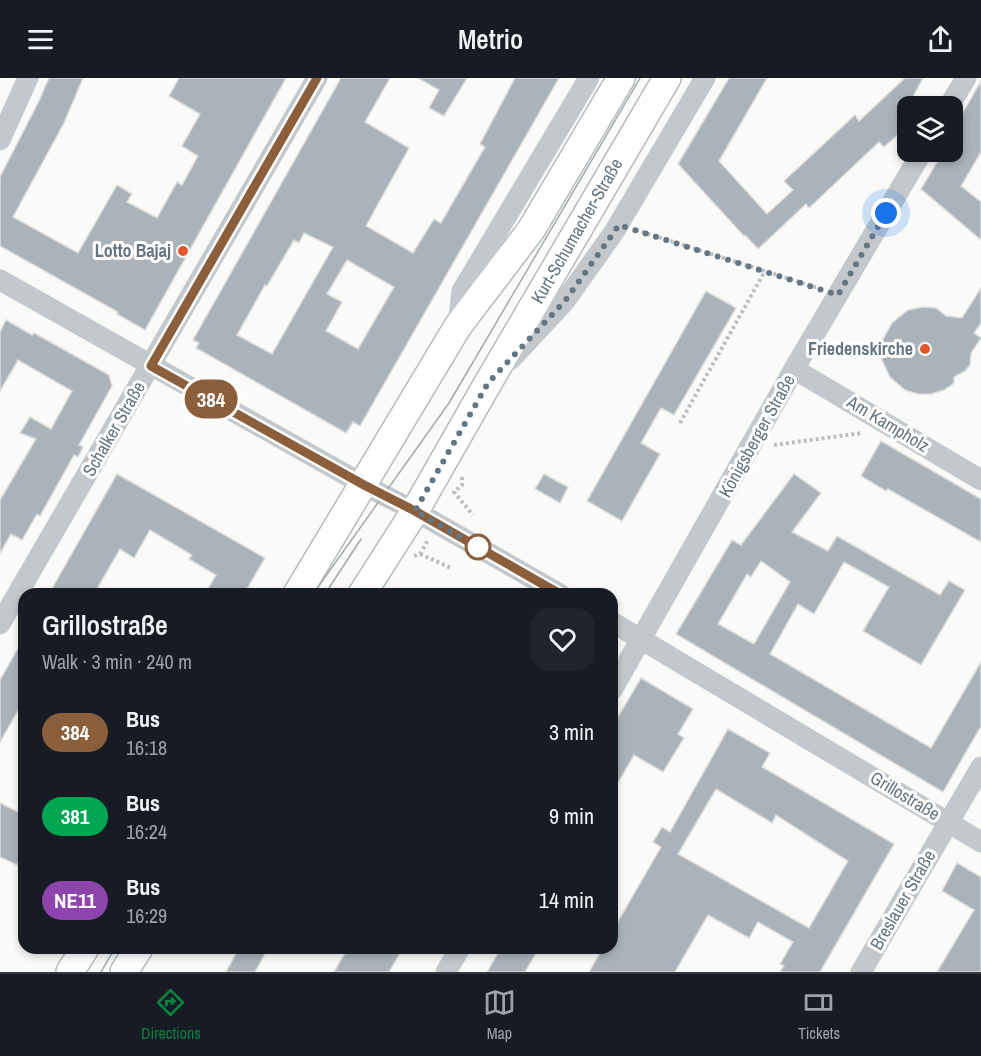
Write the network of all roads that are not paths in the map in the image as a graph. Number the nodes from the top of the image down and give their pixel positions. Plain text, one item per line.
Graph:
1 (28, 78) edge
2 (317, 78) edge
3 (589, 78) edge
4 (621, 78) edge
5 (667, 78) edge
6 (705, 78) edge
7 (966, 78) edge
8 (955, 96) edge
9 (0, 140) edge
10 (916, 162) edge
11 (0, 280) edge
12 (458, 326) junction
13 (151, 366) junction
14 (794, 369) junction
15 (488, 383) junction
16 (981, 480) edge
17 (364, 485) junction
18 (415, 511) junction
19 (21, 588) edge
20 (301, 588) edge
21 (366, 588) edge
22 (550, 588) edge
23 (18, 593) edge
24 (0, 624) edge
25 (618, 625) edge
26 (642, 639) junction
27 (618, 680) edge
28 (981, 766) edge
29 (948, 823) junction
30 (981, 842) edge
31 (81, 954) edge
32 (135, 954) edge
33 (456, 954) edge
34 (70, 972) edge
35 (124, 972) edge
36 (446, 972) edge
37 (861, 972) edge

1 - 9 street
2 - 13 street, Schalker Straße
3 - 12 street
4 - 12 main road
5 - 15 main road, Kurt-Schumacher-Straße
6 - 15 street, Kurt-Schumacher-Straße
7 - 8 street
10 - 14 street, Königsberger Straße
11 - 13 street
12 - 17 main road
13 - 17 street
13 - 19 street, Schalker Straße
14 - 16 street, Am Kampholz
14 - 26 street, Königsberger Straße
15 - 18 main road, Kurt-Schumacher-Straße
17 - 18 street
17 - 20 main road
18 - 21 main road, Kurt-Schumacher-Straße
18 - 22 street
23 - 24 street, Schalker Straße
25 - 26 street, Grillostraße
26 - 27 street, Königsberger Straße
26 - 29 street, Grillostraße
28 - 29 street, Breslauer Straße
29 - 30 street, Grillostraße
29 - 37 street, Breslauer Straße
31 - 34 main road
32 - 35 main road
33 - 36 street

